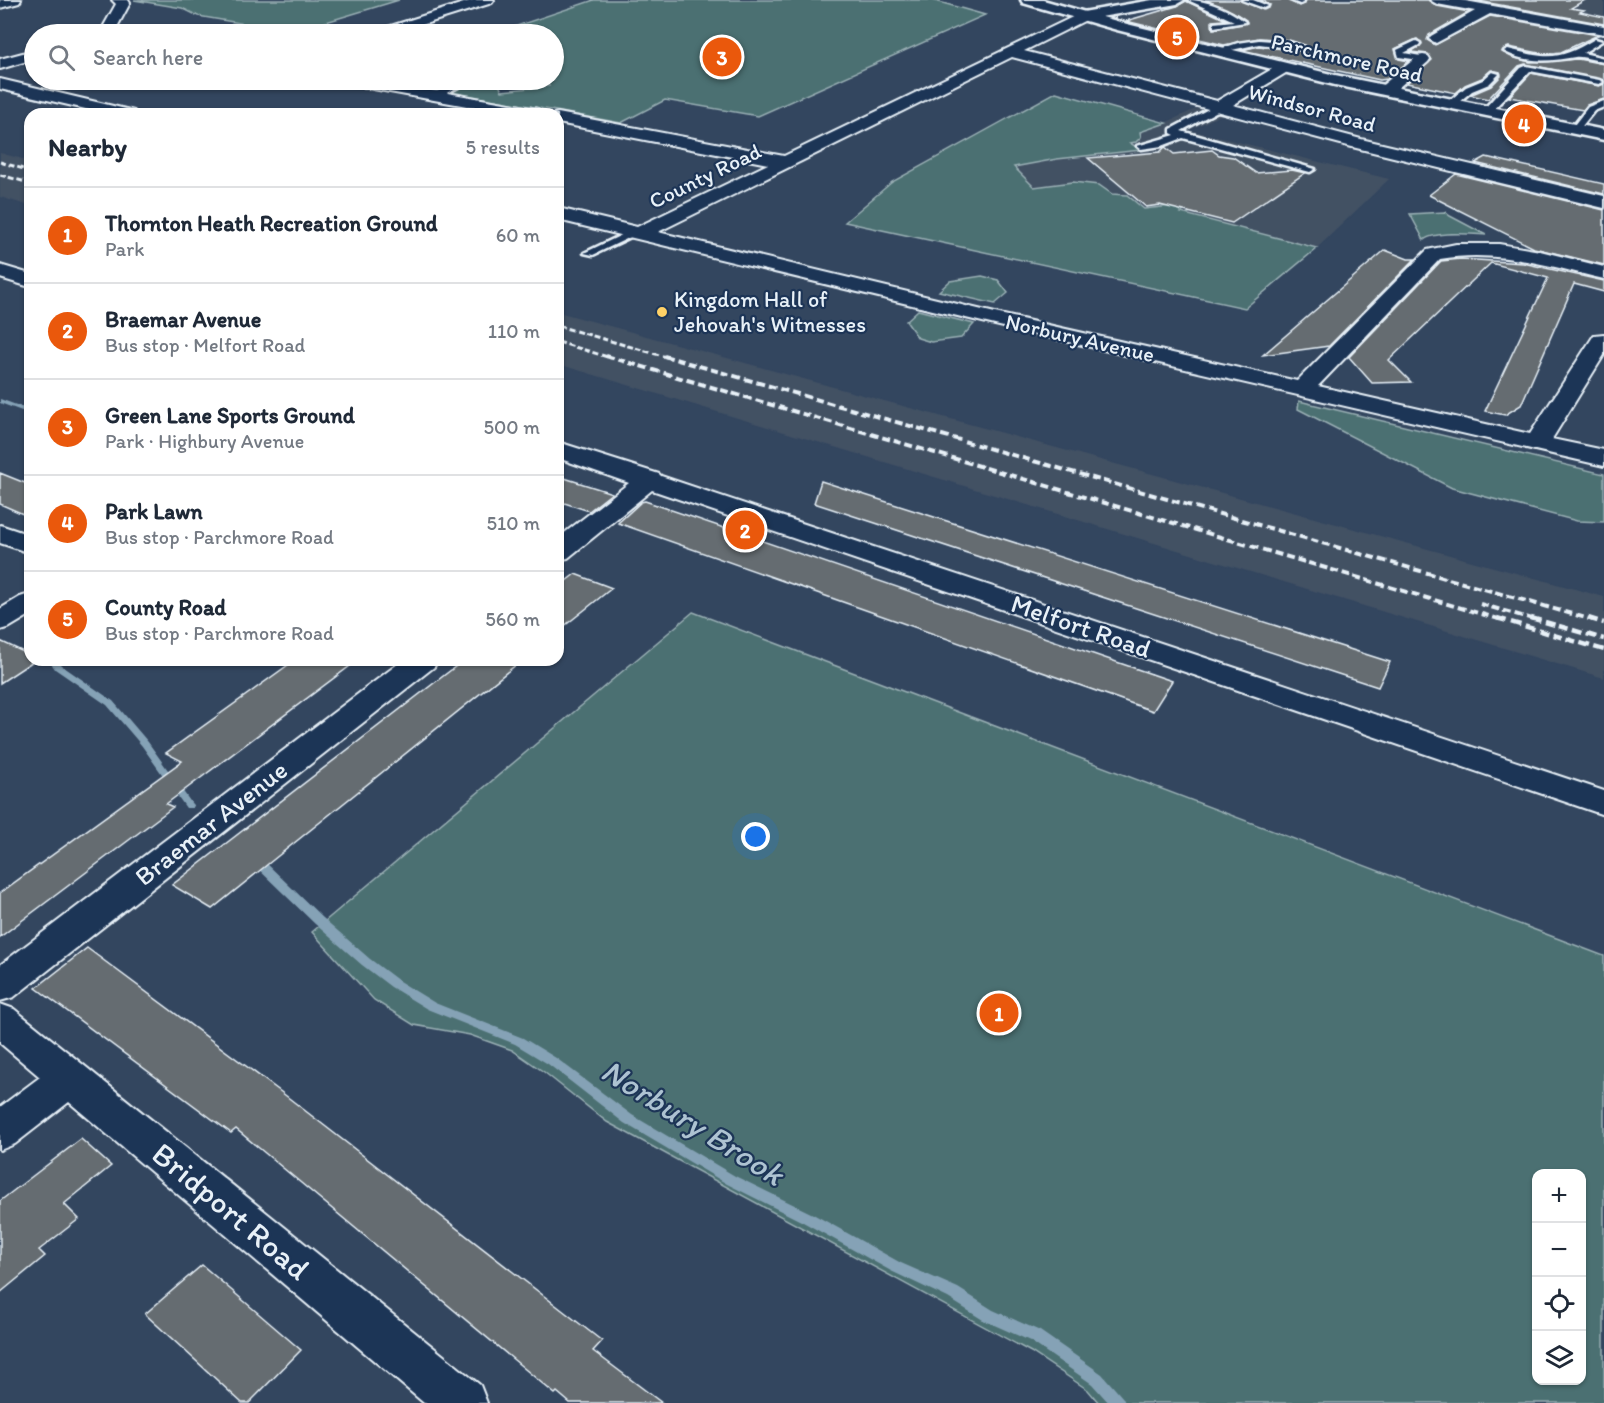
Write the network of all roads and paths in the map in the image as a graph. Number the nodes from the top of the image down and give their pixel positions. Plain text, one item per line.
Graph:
1 (15, 0) edge
2 (119, 0) edge
3 (487, 0) edge
4 (1028, 0) edge
5 (1177, 0) edge
6 (1192, 0) edge
7 (1246, 0) edge
8 (1437, 0) edge
9 (1461, 2) edge
10 (0, 3) edge
11 (1264, 6) dead end
12 (1488, 9) junction
13 (1083, 16) junction
14 (112, 24) edge
15 (411, 24) edge
16 (1217, 25) dead end
17 (1601, 36) edge
18 (1436, 39) dead end
19 (1416, 43) dead end
20 (1300, 47) dead end
21 (1218, 51) junction
22 (1508, 51) dead end
23 (1011, 52) junction
24 (1576, 54) junction
25 (24, 57) edge
26 (1423, 59) joint
27 (1604, 60) edge
28 (0, 63) edge
29 (1284, 68) junction
30 (1495, 74) dead end
31 (1599, 82) dead end
32 (0, 84) edge
33 (24, 90) edge
34 (26, 90) edge
35 (408, 90) edge
36 (447, 90) edge
37 (1385, 91) junction
38 (436, 95) junction
39 (1451, 104) junction
40 (1604, 104) edge
41 (1218, 107) junction
42 (102, 108) edge
43 (506, 108) edge
44 (1487, 111) junction
45 (564, 119) edge
46 (1575, 129) junction
47 (1182, 135) junction
48 (1604, 135) edge
49 (1140, 146) dead end
50 (786, 162) junction
51 (1310, 169) dead end
52 (1604, 202) edge
53 (564, 216) edge
54 (636, 234) junction
55 (589, 253) dead end
56 (0, 272) edge
57 (1604, 273) edge
58 (24, 279) edge
59 (1602, 340) dead end
60 (1303, 388) junction
61 (1537, 442) junction
62 (564, 452) edge
63 (1604, 458) edge
64 (650, 479) junction
65 (0, 533) edge
66 (24, 543) edge
67 (564, 547) edge
68 (24, 607) edge
69 (0, 621) edge
70 (415, 666) edge
71 (1604, 803) edge
72 (0, 986) edge
73 (0, 1020) edge
74 (70, 1078) junction
75 (0, 1131) edge
76 (462, 1403) edge

1 - 10 street
2 - 14 street
3 - 15 street
4 - 13 main road, Parchmore Road
5 - 13 main road
6 - 16 lane
7 - 11 lane
8 - 9 street
9 - 12 street
12 - 17 street
12 - 18 street
13 - 21 main road, Parchmore Road
13 - 23 street, County Road
17 - 24 lane
19 - 26 lane
20 - 21 lane
21 - 29 main road, Parchmore Road
22 - 24 lane
23 - 41 street, Windsor Road
23 - 50 street, County Road
24 - 27 lane
25 - 28 street
26 - 37 street
29 - 37 main road, Parchmore Road
29 - 41 street
30 - 39 lane
31 - 44 lane
32 - 33 street
34 - 42 street
35 - 38 street
36 - 38 lane
37 - 39 main road, Parchmore Road
38 - 43 street
39 - 44 main road, Parchmore Road
40 - 46 lane
41 - 47 lane
41 - 52 street, Windsor Road
44 - 46 main road, Parchmore Road
45 - 50 street
46 - 48 main road, Parchmore Road
47 - 49 lane
47 - 51 lane
50 - 54 street, County Road
53 - 54 street, Norbury Avenue
54 - 55 lane
54 - 60 street, Norbury Avenue
56 - 58 street
57 - 60 street
59 - 61 street
60 - 61 street, Norbury Avenue
61 - 63 street, Norbury Avenue
62 - 64 street, Melfort Road
64 - 67 street
64 - 71 street, Melfort Road
65 - 66 street
68 - 69 street
70 - 72 street, Braemar Avenue
73 - 74 street, Bridport Road
74 - 75 street
74 - 76 street, Bridport Road

